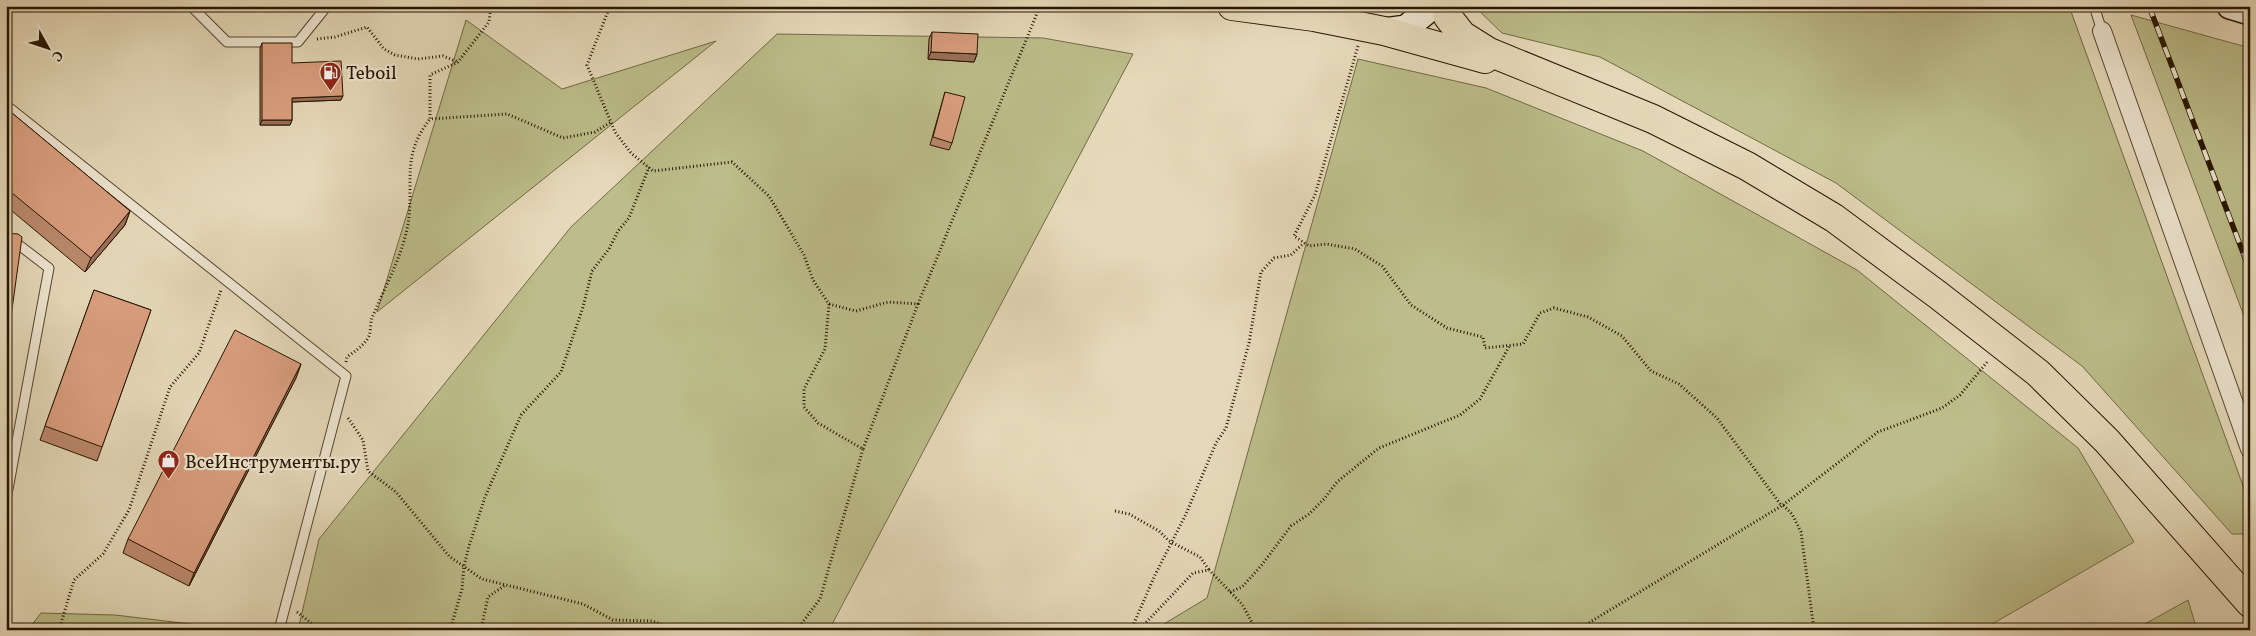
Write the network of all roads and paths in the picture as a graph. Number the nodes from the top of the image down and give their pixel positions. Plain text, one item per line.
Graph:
1 (191, 6) edge
2 (327, 6) edge
3 (491, 6) edge
4 (610, 6) edge
5 (1040, 6) edge
6 (1232, 6) edge
7 (1433, 6) edge
8 (1444, 6) edge
9 (2094, 6) edge
10 (2230, 6) edge
11 (2250, 12) edge
12 (1374, 29) junction
13 (2102, 31) joint
14 (298, 42) junction
15 (458, 62) junction
16 (1549, 77) junction
17 (6, 105) edge
18 (430, 120) junction
19 (612, 122) junction
20 (649, 167) junction
21 (6, 235) edge
22 (1304, 243) junction
23 (225, 280) junction
24 (829, 304) junction
25 (918, 304) junction
26 (1510, 345) junction
27 (2002, 345) junction
28 (346, 376) junction
29 (339, 401) junction
30 (863, 448) junction
31 (2250, 448) edge
32 (6, 500) edge
33 (1782, 505) junction
34 (1115, 511) dead end
35 (1172, 542) junction
36 (464, 566) junction
37 (1209, 570) junction
38 (506, 585) junction
39 (1230, 592) junction
40 (2250, 603) edge
41 (286, 604) junction
42 (59, 630) edge
43 (279, 630) edge
44 (320, 630) edge
45 (450, 630) edge
46 (481, 630) edge
47 (676, 630) edge
48 (800, 630) edge
49 (1131, 630) edge
50 (1139, 630) edge
51 (1256, 630) edge
52 (1577, 630) edge
53 (1814, 630) edge

1 - 14 lane
2 - 14 lane
3 - 15 path
4 - 19 path
5 - 25 path
6 - 12 highway
7 - 12 main road
8 - 16 highway
9 - 13 lane
10 - 11 main road
12 - 16 highway
12 - 22 path
13 - 31 street
14 - 15 path
15 - 18 path
16 - 27 highway
17 - 23 lane
18 - 19 path
18 - 28 path
19 - 20 path
20 - 24 path
20 - 36 path
21 - 32 lane
22 - 26 path
22 - 35 path
23 - 28 lane
23 - 42 path
24 - 25 path
24 - 30 path
25 - 30 path
26 - 33 path
26 - 39 path
27 - 33 path
27 - 40 highway
28 - 29 lane
29 - 36 path
29 - 41 lane
30 - 48 path
33 - 52 path
33 - 53 path
34 - 35 path
35 - 37 path
35 - 49 path
36 - 38 path
36 - 45 path
37 - 39 path
37 - 50 path
38 - 46 path
38 - 47 path
39 - 51 path
41 - 43 lane
41 - 44 path

